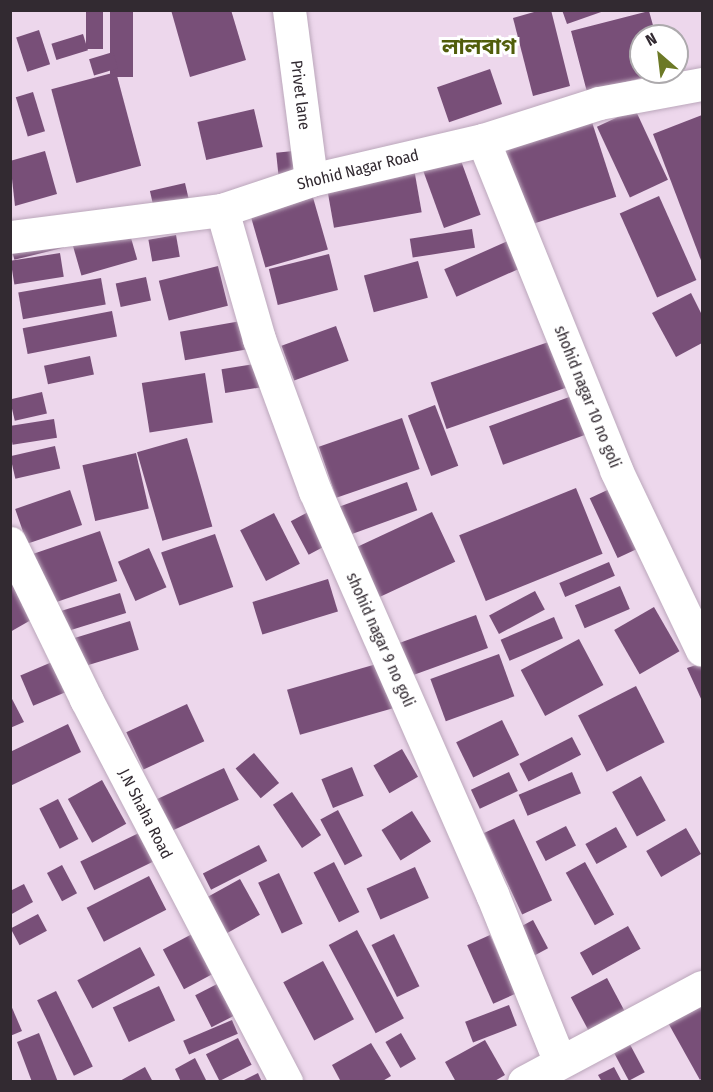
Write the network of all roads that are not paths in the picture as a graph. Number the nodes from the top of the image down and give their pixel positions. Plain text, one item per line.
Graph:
1 (289, 10) edge
2 (702, 84) edge
3 (483, 140) junction
4 (311, 180) junction
5 (222, 210) junction
6 (10, 237) edge
7 (10, 543) edge
8 (702, 650) edge
9 (702, 987) edge
10 (560, 1062) junction
11 (286, 1082) edge
12 (524, 1082) edge

1 - 4 street, Privet lane
2 - 3 street, Shohid Nagar Road
3 - 4 street, Shohid Nagar Road
3 - 8 street, shohid nagar 10 no goli
4 - 5 street, Shohid Nagar Road
5 - 6 street, Shohid Nagar Road
5 - 10 street, shohid nagar 9 no goli
7 - 11 street, J.N Shaha Road
9 - 10 street
10 - 12 street

